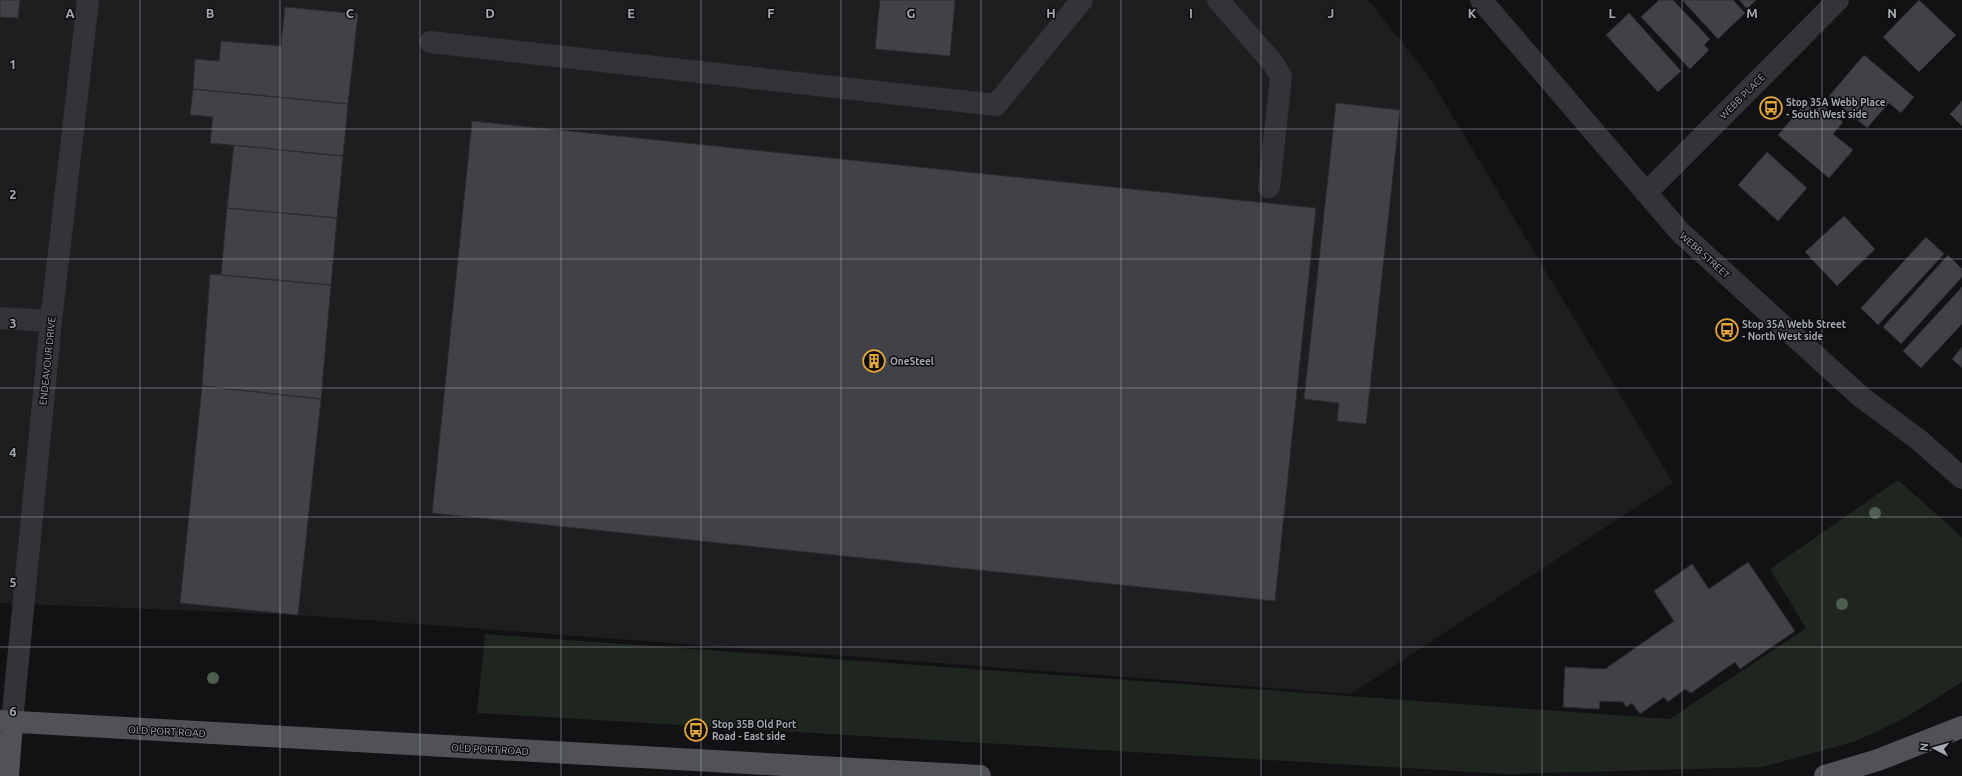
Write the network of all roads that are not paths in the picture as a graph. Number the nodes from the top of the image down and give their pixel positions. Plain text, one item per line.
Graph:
1 (88, 0) edge
2 (1082, 0) edge
3 (1218, 0) edge
4 (1481, 0) edge
5 (1838, 0) edge
6 (430, 42) dead end
7 (1269, 186) dead end
8 (1646, 193) junction
9 (0, 318) edge
10 (51, 321) junction
11 (1962, 478) edge
12 (6, 722) edge
13 (1962, 727) edge
14 (652, 767) edge
15 (8, 776) edge
16 (980, 776) edge
17 (1825, 776) edge

1 - 10 street, ENDEAVOUR DRIVE
2 - 6 street
3 - 7 street
4 - 8 street, WEBB STREET
5 - 8 street, WEBB PLACE
8 - 11 street, WEBB STREET
9 - 10 street
10 - 12 street, ENDEAVOUR DRIVE
12 - 14 main road, OLD PORT ROAD
12 - 15 main road
13 - 17 main road
14 - 16 main road, OLD PORT ROAD

